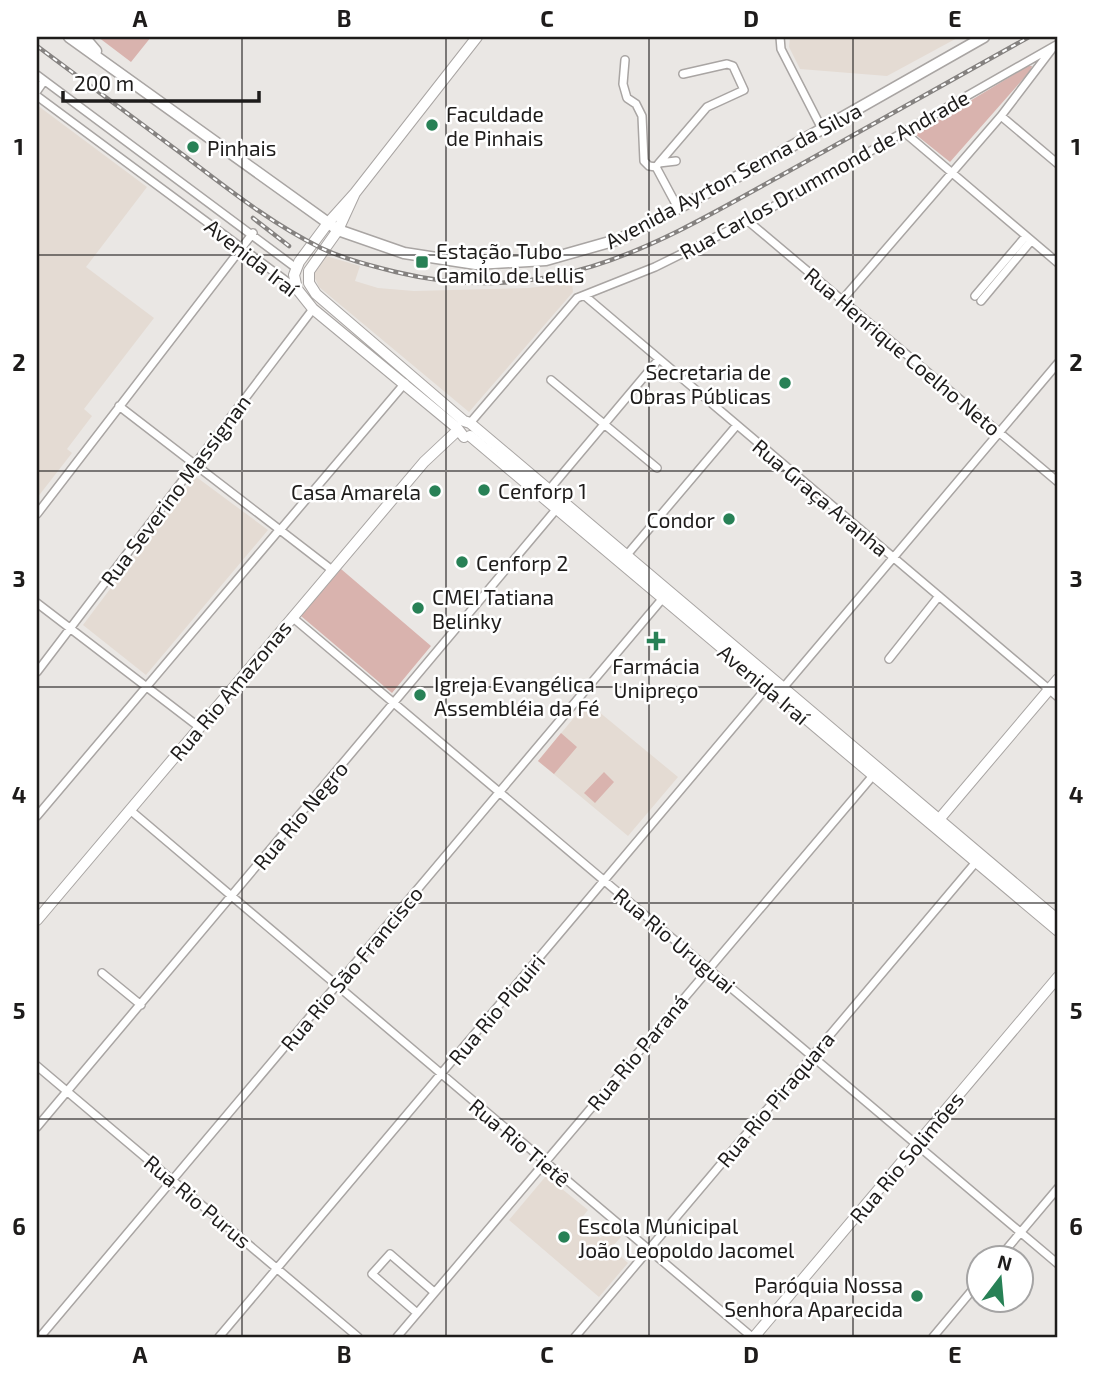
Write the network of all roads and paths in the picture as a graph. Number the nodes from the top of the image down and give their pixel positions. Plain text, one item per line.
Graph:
1 (69, 37) edge
2 (84, 37) edge
3 (477, 37) edge
4 (780, 37) edge
5 (984, 37) edge
6 (1056, 47) edge
7 (625, 60) dead end
8 (105, 61) junction
9 (37, 75) edge
10 (683, 75) dead end
11 (44, 81) junction
12 (37, 91) edge
13 (37, 96) edge
14 (1001, 116) junction
15 (821, 129) junction
16 (904, 132) junction
17 (677, 161) dead end
18 (1058, 164) edge
19 (657, 165) junction
20 (952, 173) junction
21 (355, 193) junction
22 (678, 208) junction
23 (748, 221) junction
24 (328, 223) junction
25 (338, 230) junction
26 (253, 233) junction
27 (1029, 238) junction
28 (242, 247) junction
29 (1058, 263) edge
30 (296, 268) junction
31 (297, 289) junction
32 (584, 296) junction
33 (978, 299) dead end
34 (842, 300) junction
35 (313, 309) junction
36 (659, 359) junction
37 (1056, 369) edge
38 (551, 380) dead end
39 (405, 383) junction
40 (119, 406) junction
41 (443, 416) junction
42 (605, 424) junction
43 (737, 425) junction
44 (465, 429) junction
45 (999, 433) junction
46 (424, 462) junction
47 (195, 463) junction
48 (657, 468) dead end
49 (1058, 482) edge
50 (548, 491) junction
51 (560, 506) junction
52 (37, 514) edge
53 (280, 529) junction
54 (626, 556) junction
55 (893, 558) junction
56 (332, 570) junction
57 (939, 596) junction
58 (663, 598) junction
59 (37, 603) edge
60 (678, 606) junction
61 (292, 617) junction
62 (71, 628) junction
63 (889, 659) dead end
64 (37, 672) edge
65 (1058, 679) edge
66 (771, 684) junction
67 (146, 686) junction
68 (783, 688) junction
69 (1049, 690) junction
70 (1058, 697) edge
71 (394, 703) junction
72 (199, 727) junction
73 (861, 759) junction
74 (876, 772) junction
75 (499, 792) junction
76 (130, 810) junction
77 (37, 816) edge
78 (936, 823) junction
79 (953, 837) junction
80 (976, 862) junction
81 (604, 880) junction
82 (231, 898) junction
83 (1056, 915) edge
84 (37, 920) edge
85 (1058, 931) edge
86 (708, 967) junction
87 (102, 973) dead end
88 (1058, 977) edge
89 (335, 986) junction
90 (141, 1005) junction
91 (811, 1056) junction
92 (37, 1066) edge
93 (440, 1075) junction
94 (68, 1091) junction
95 (37, 1127) edge
96 (916, 1144) junction
97 (544, 1162) junction
98 (172, 1180) junction
99 (1058, 1188) edge
100 (1021, 1232) junction
101 (1011, 1244) edge
102 (648, 1249) junction
103 (1058, 1264) edge
104 (277, 1269) junction
105 (434, 1292) junction
106 (965, 1299) edge
107 (417, 1312) junction
108 (40, 1337) edge
109 (219, 1337) edge
110 (358, 1337) edge
111 (397, 1337) edge
112 (575, 1337) edge
113 (753, 1337) edge
114 (933, 1337) edge

1 - 8 main road, Avenida Ayrton Senna da Silva
2 - 8 main road, Avenida Ayrton Senna da Silva
3 - 21 main road
4 - 15 street
5 - 15 main road, Avenida Ayrton Senna da Silva
6 - 14 street
6 - 16 street, Rua Carlos Drummond de Andrade
7 - 19 street
8 - 24 main road, Avenida Ayrton Senna da Silva
9 - 11 street, Avenida Iraí
10 - 19 street
11 - 12 street
11 - 26 street, Avenida Iraí
13 - 28 street, Avenida Iraí
14 - 18 street
14 - 20 street
15 - 22 main road, Avenida Ayrton Senna da Silva
16 - 20 street
16 - 23 street, Rua Carlos Drummond de Andrade
17 - 19 street
19 - 22 street
20 - 27 street
20 - 34 street
21 - 24 main road
21 - 25 main road
22 - 25 main road, Avenida Ayrton Senna da Silva
23 - 32 street, Rua Carlos Drummond de Andrade
23 - 34 street, Rua Henrique Coelho Neto
24 - 25 main road, Avenida Ayrton Senna da Silva
24 - 30 main road
25 - 44 main road, Avenida Iraí
26 - 28 street
26 - 30 street, Avenida Iraí
27 - 29 street
27 - 33 street
28 - 31 street, Avenida Iraí
28 - 40 street
30 - 31 main road
31 - 35 main road, Avenida Iraí
32 - 36 street, Rua Graça Aranha
32 - 44 street, Rua Carlos Drummond de Andrade
34 - 45 street, Rua Henrique Coelho Neto
35 - 39 main road, Avenida Iraí
35 - 47 street, Rua Severino Massignan
36 - 42 street
36 - 43 street, Rua Graça Aranha
37 - 45 street
38 - 42 street
39 - 41 main road, Avenida Iraí
39 - 53 street
40 - 47 street
40 - 52 street
41 - 44 main road, Avenida Iraí
41 - 46 main road
42 - 48 street
42 - 50 street
43 - 54 street
43 - 55 street, Rua Graça Aranha
44 - 46 main road, Rua Rio Amazonas
44 - 50 main road, Avenida Iraí
44 - 51 main road, Avenida Iraí
45 - 49 street, Rua Henrique Coelho Neto
45 - 55 street
46 - 56 main road, Rua Rio Amazonas
47 - 53 street
47 - 62 street, Rua Severino Massignan
50 - 51 main road, Avenida Iraí
51 - 54 main road, Avenida Iraí
51 - 58 main road, Avenida Iraí
51 - 71 street, Rua Rio Negro
53 - 56 street
53 - 67 street
54 - 60 main road, Avenida Iraí
55 - 57 street, Rua Graça Aranha
55 - 68 street
56 - 61 main road, Rua Rio Amazonas
57 - 63 street
57 - 69 street, Rua Graça Aranha
58 - 60 main road, Avenida Iraí
58 - 75 street, Rua Rio São Francisco
59 - 62 street
60 - 66 main road, Avenida Iraí
61 - 71 street, Rua Rio Uruguai
61 - 72 main road, Rua Rio Amazonas
62 - 64 street, Rua Severino Massignan
62 - 67 street
65 - 69 main road
66 - 68 main road, Avenida Iraí
66 - 73 main road, Avenida Iraí
66 - 81 street, Rua Rio Piquiri
67 - 72 street
67 - 77 street
68 - 73 main road, Avenida Iraí
69 - 70 street, Rua Graça Aranha
69 - 78 main road
71 - 75 street, Rua Rio Uruguai
71 - 82 street, Rua Rio Negro
72 - 76 main road, Rua Rio Amazonas
73 - 74 main road, Avenida Iraí
74 - 78 main road, Avenida Iraí
74 - 86 street, Rua Rio Paraná
75 - 81 street, Rua Rio Uruguai
75 - 89 street, Rua Rio São Francisco
76 - 82 street, Rua Rio Tietê
76 - 84 main road, Rua Rio Amazonas
78 - 79 main road, Avenida Iraí
79 - 80 main road, Avenida Iraí
79 - 83 main road, Avenida Iraí
80 - 85 main road, Avenida Iraí
80 - 91 street, Rua Rio Piraquara
81 - 86 street, Rua Rio Uruguai
81 - 93 street, Rua Rio Piquiri
82 - 89 street, Rua Rio Tietê
82 - 90 street, Rua Rio Negro
86 - 91 street, Rua Rio Uruguai
86 - 97 street, Rua Rio Paraná
87 - 90 street
88 - 96 main road, Rua Rio Solimões
89 - 93 street, Rua Rio Tietê
89 - 98 street, Rua Rio São Francisco
90 - 94 street, Rua Rio Negro
91 - 96 street, Rua Rio Uruguai
91 - 102 street, Rua Rio Piraquara
92 - 94 street, Rua Rio Purus
93 - 97 street, Rua Rio Tietê
93 - 104 street, Rua Rio Piquiri
94 - 95 street, Rua Rio Negro
94 - 98 street, Rua Rio Purus
96 - 100 street, Rua Rio Uruguai
96 - 113 main road, Rua Rio Solimões
97 - 102 street, Rua Rio Tietê
97 - 105 street, Rua Rio Paraná
98 - 104 street, Rua Rio Purus
98 - 108 street, Rua Rio São Francisco
99 - 100 street
100 - 101 street
100 - 103 street, Rua Rio Uruguai
102 - 112 street, Rua Rio Piraquara
102 - 113 street, Rua Rio Tietê
104 - 109 street, Rua Rio Piquiri
104 - 110 street, Rua Rio Purus
105 - 107 street, Rua Rio Paraná
105 - 107 street
106 - 114 street
107 - 111 street, Rua Rio Paraná

